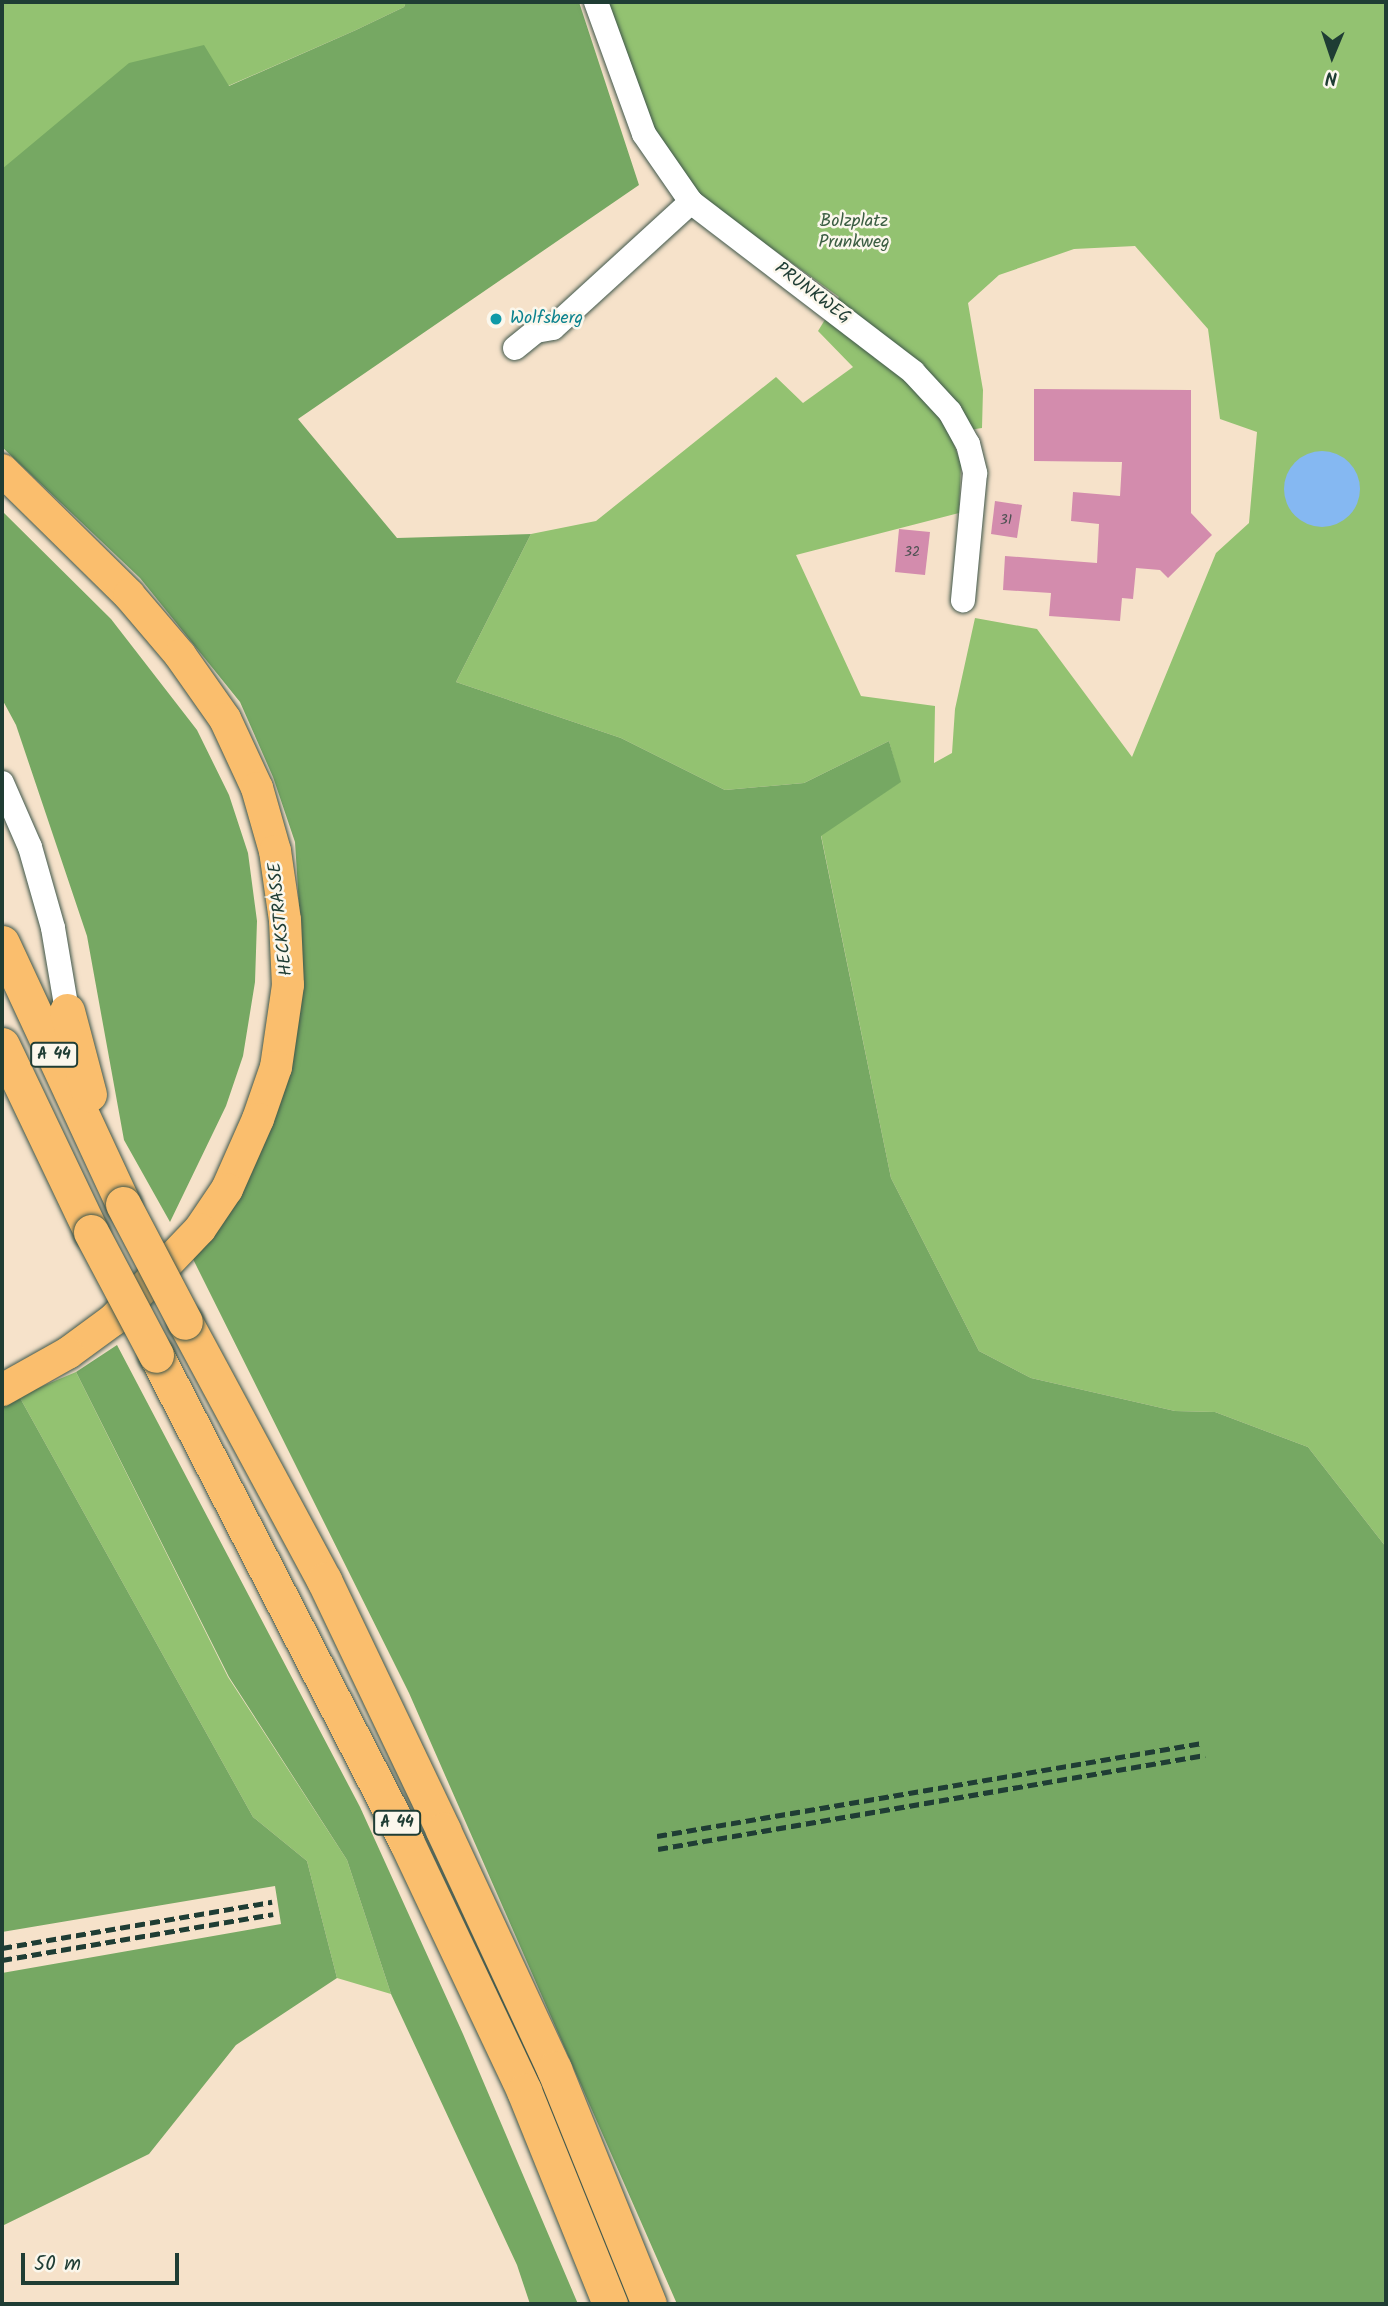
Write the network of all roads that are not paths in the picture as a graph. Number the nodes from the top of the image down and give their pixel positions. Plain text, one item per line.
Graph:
1 (596, 2) edge
2 (691, 202) junction
3 (515, 348) dead end
4 (2, 470) edge
5 (963, 600) dead end
6 (2, 783) edge
7 (2, 943) edge
8 (67, 1011) joint
9 (2, 1045) edge
10 (105, 1166) junction
11 (2, 1390) edge
12 (610, 2304) edge
13 (649, 2304) edge

1 - 2 street, PRUNKWEG
2 - 3 street
2 - 5 street, PRUNKWEG
4 - 11 main road, HECKSTRASSE
6 - 8 street
7 - 10 highway, A 44
8 - 10 highway
9 - 12 highway, A 44, bridge
10 - 13 highway, A 44, bridge

